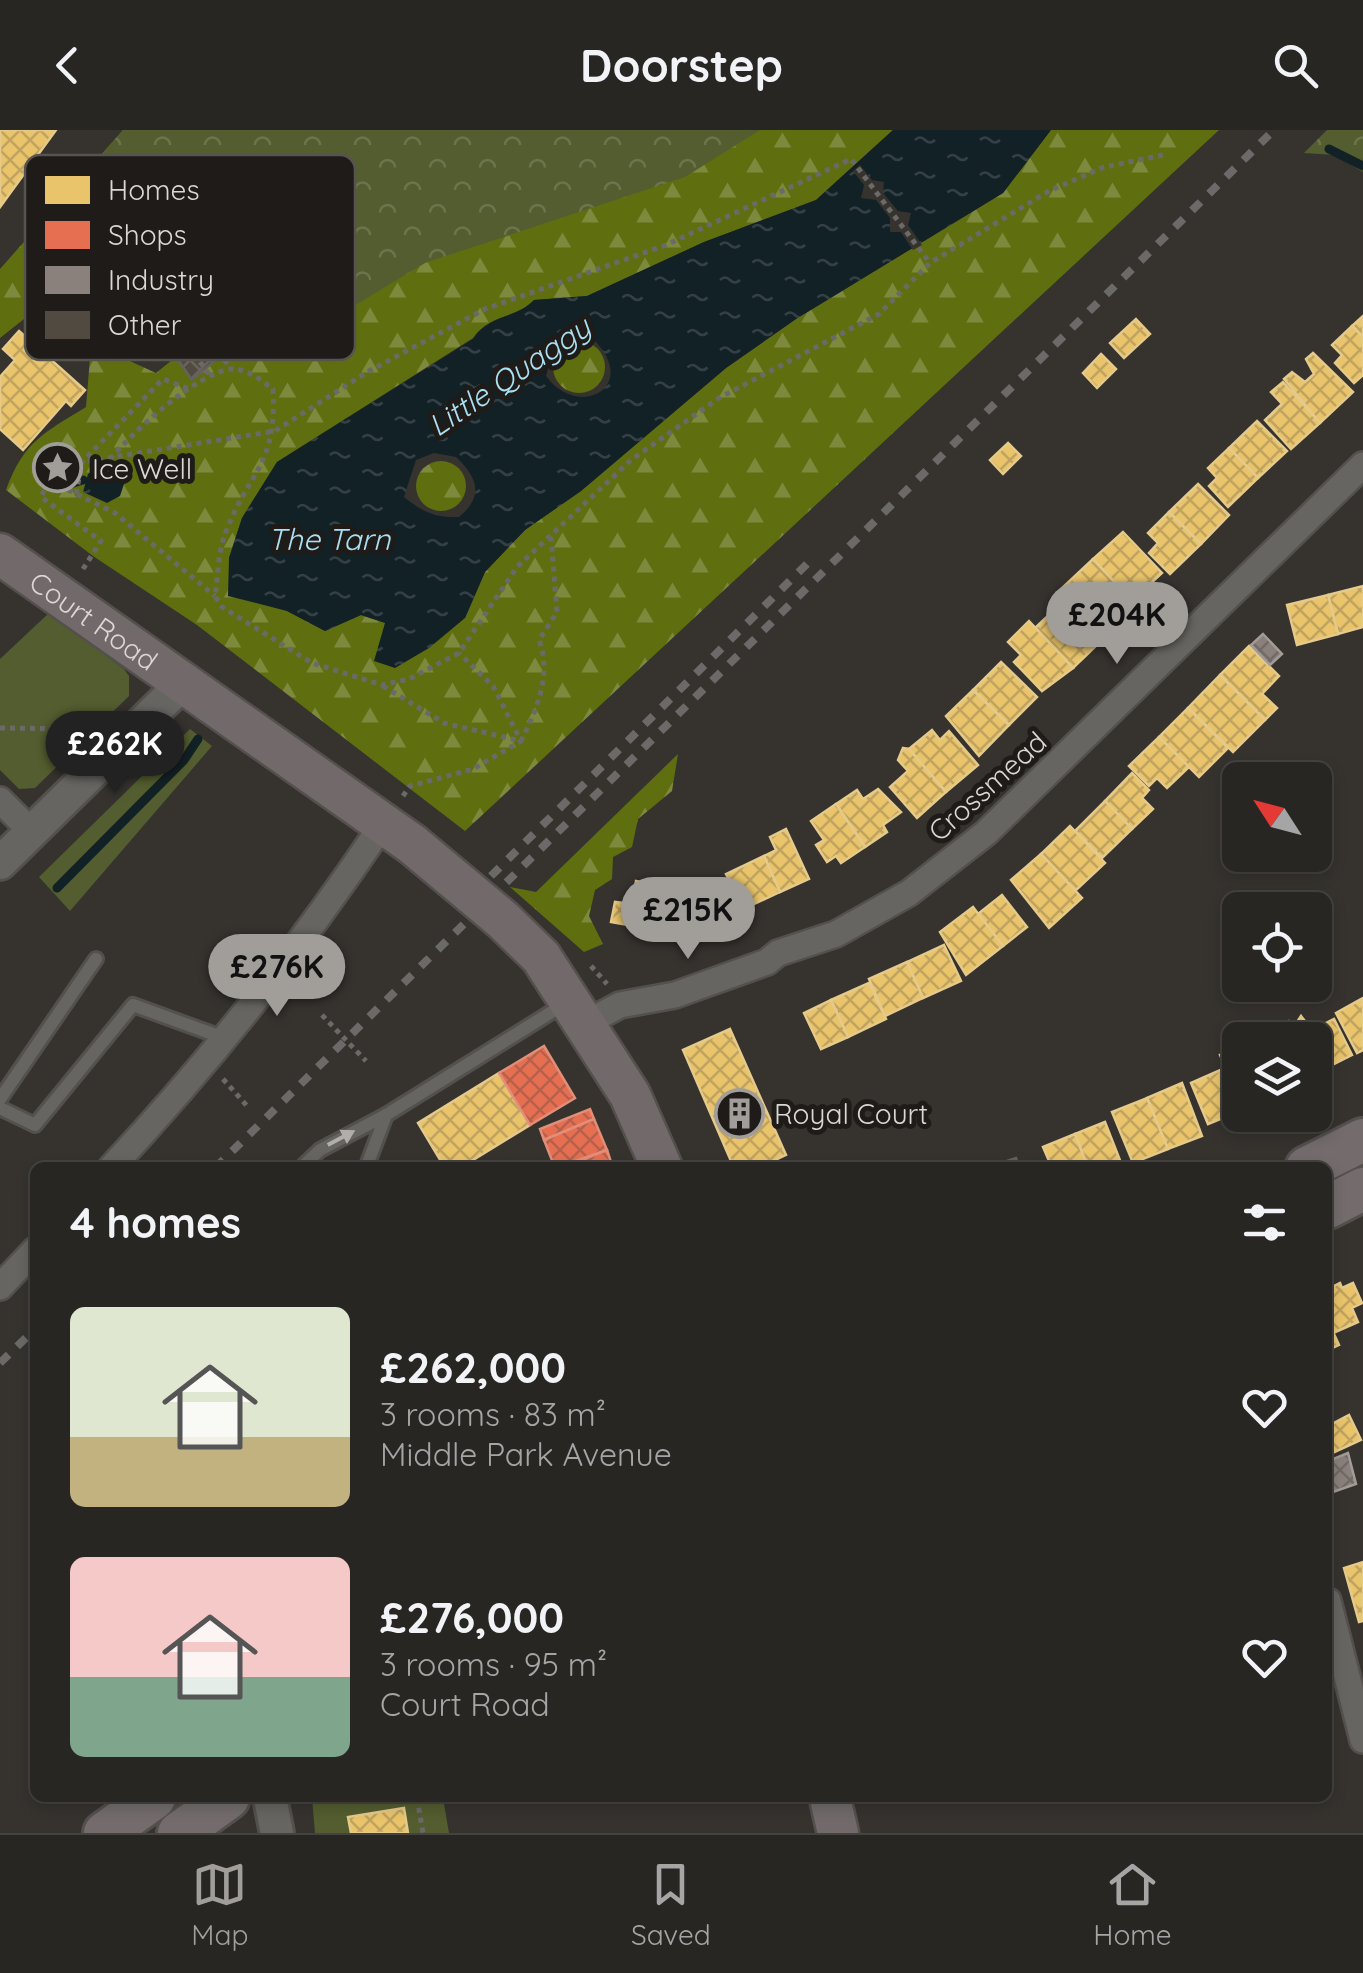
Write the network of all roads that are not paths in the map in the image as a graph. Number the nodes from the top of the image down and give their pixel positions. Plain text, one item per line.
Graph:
1 (1360, 474) edge
2 (0, 554) edge
3 (184, 683) junction
4 (0, 800) edge
5 (397, 824) junction
6 (32, 832) junction
7 (0, 863) edge
8 (96, 959) dead end
9 (578, 1011) junction
10 (227, 1039) junction
11 (0, 1099) edge
12 (0, 1108) edge
13 (386, 1115) junction
14 (1363, 1140) edge
15 (117, 1162) edge
16 (307, 1162) edge
17 (368, 1162) edge
18 (659, 1162) edge
19 (1319, 1162) edge
20 (1363, 1189) edge
21 (1332, 1204) edge
22 (30, 1255) edge
23 (0, 1287) edge
24 (1332, 1614) edge
25 (1358, 1700) edge
26 (1363, 1740) edge
27 (148, 1802) edge
28 (222, 1802) edge
29 (271, 1802) edge
30 (831, 1802) edge
31 (105, 1833) edge
32 (179, 1833) edge
33 (276, 1833) edge
34 (838, 1833) edge

1 - 9 street, Crossmead
2 - 3 main road, Court Road
3 - 5 main road, Court Road
3 - 6 street
4 - 6 street
5 - 9 main road, Court Road, bridge
5 - 10 street
6 - 7 street
8 - 11 lane
9 - 13 lane
9 - 18 main road, Court Road
10 - 12 lane
10 - 15 street
16 -> 13 lane
13 - 17 lane
14 - 19 highway
20 - 21 highway
22 - 23 street
24 - 25 street
25 - 26 street
27 - 31 highway
28 - 32 highway
29 - 33 street
30 - 34 main road

